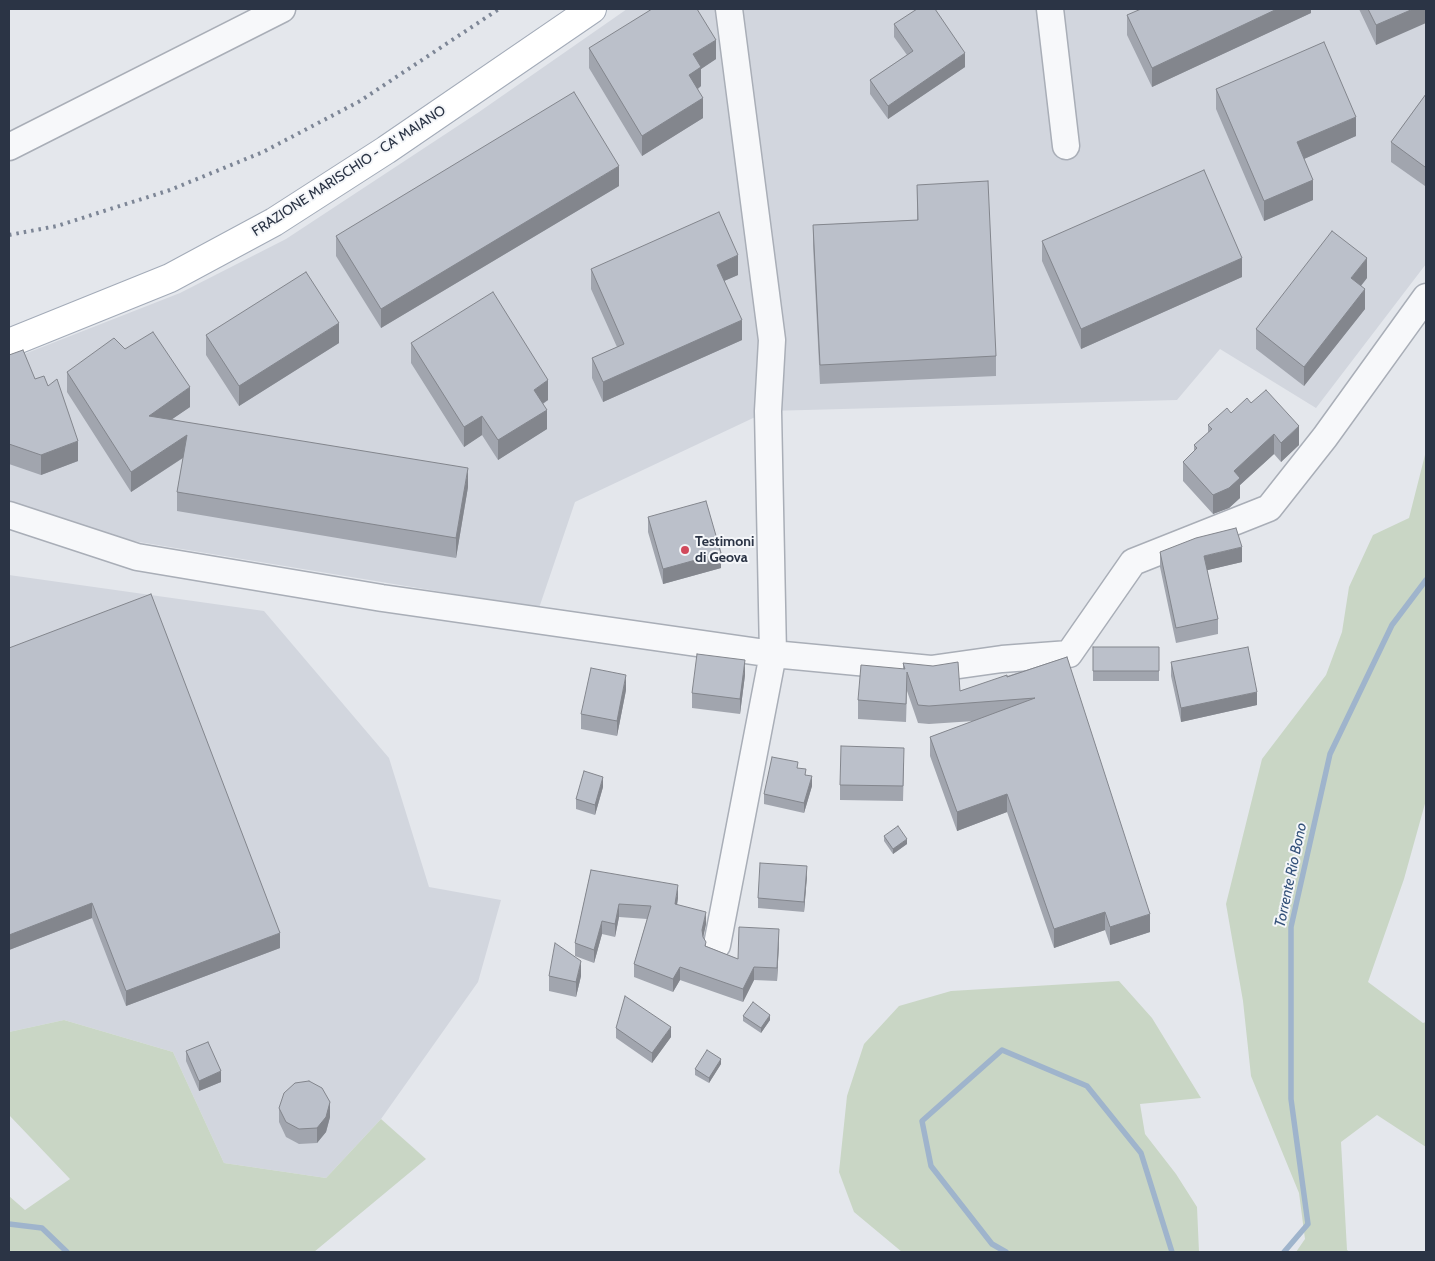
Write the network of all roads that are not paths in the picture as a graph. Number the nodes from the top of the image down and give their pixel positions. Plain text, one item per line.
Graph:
1 (282, 9) edge
2 (592, 9) edge
3 (729, 9) edge
4 (1050, 9) edge
5 (1066, 146) dead end
6 (9, 147) edge
7 (1426, 297) edge
8 (9, 343) edge
9 (9, 515) edge
10 (773, 654) junction
11 (717, 945) dead end

1 - 6 street
2 - 8 main road, FRAZIONE MARISCHIO - CA' MAIANO
3 - 10 street
4 - 5 street
7 - 10 street
9 - 10 street
10 - 11 street

